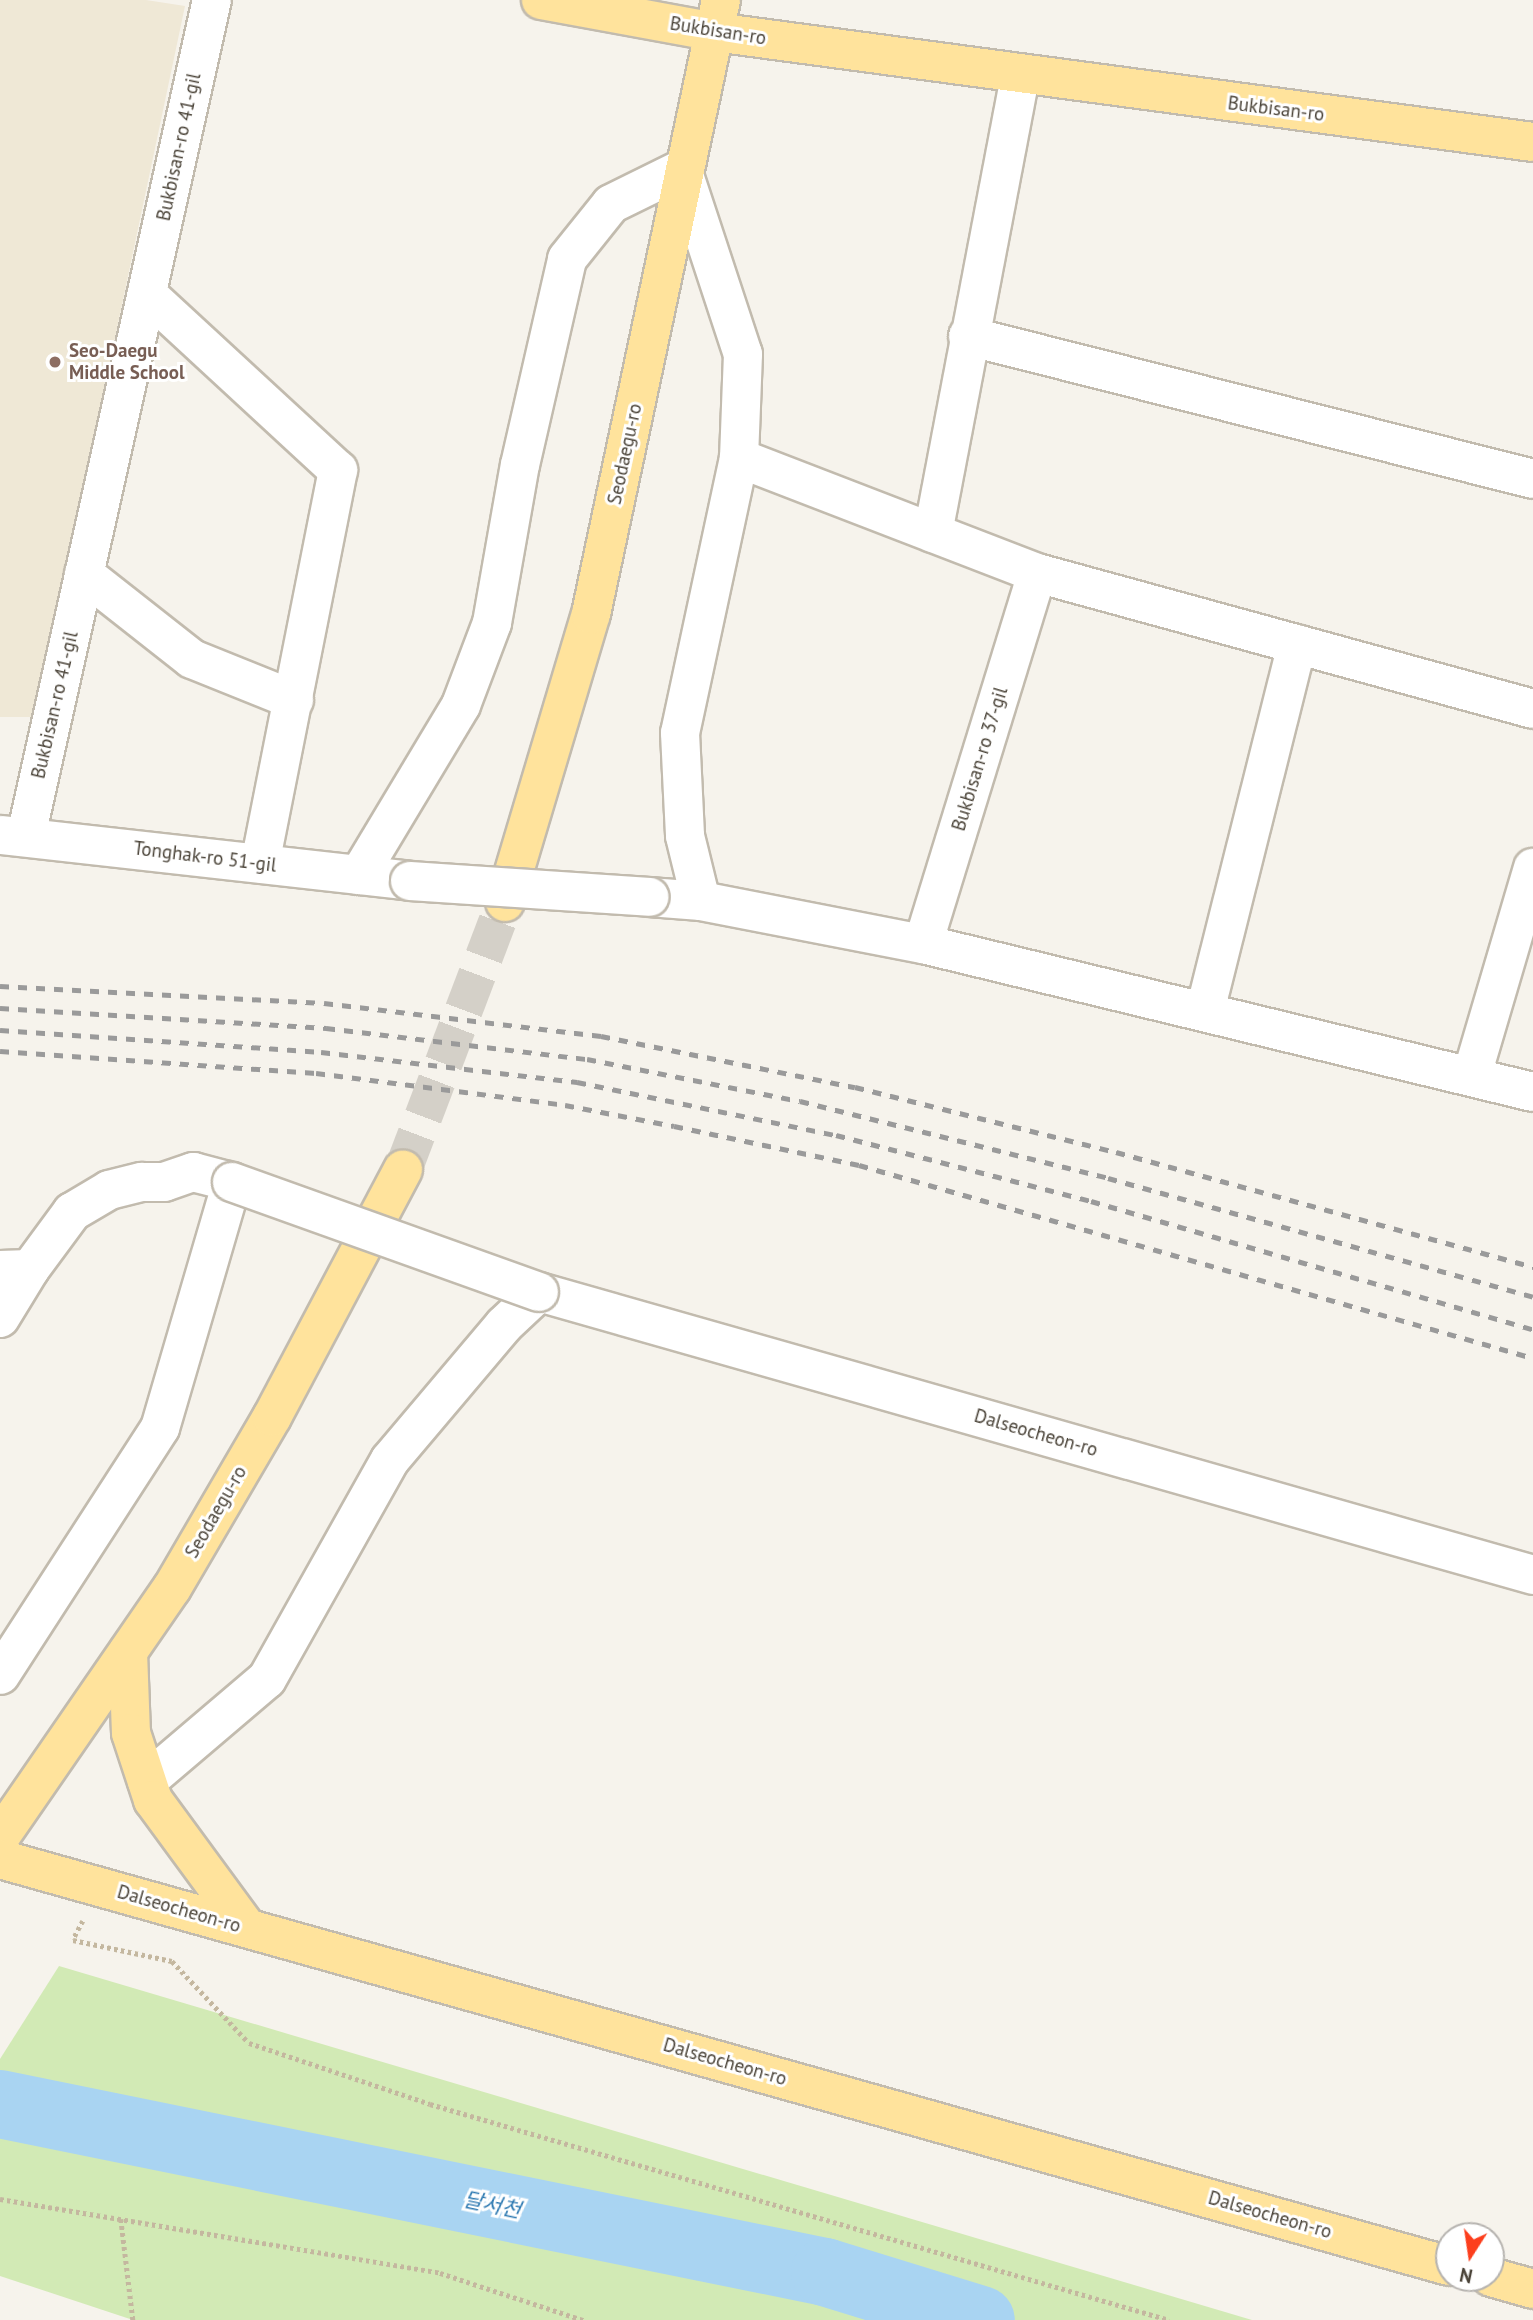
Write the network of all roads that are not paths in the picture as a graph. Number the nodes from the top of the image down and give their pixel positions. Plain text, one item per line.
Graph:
1 (212, 0) edge
2 (541, 0) edge
3 (718, 16) edge
4 (1020, 75) junction
5 (1533, 142) edge
6 (682, 169) junction
7 (147, 294) junction
8 (968, 336) junction
9 (739, 458) junction
10 (1533, 479) edge
11 (933, 533) junction
12 (1037, 573) junction
13 (85, 574) junction
14 (1297, 645) junction
15 (294, 700) junction
16 (1533, 709) edge
17 (13, 836) edge
18 (260, 863) junction
19 (1533, 868) edge
20 (359, 875) junction
21 (701, 901) junction
22 (505, 902) tunnel mouth
23 (923, 944) junction
24 (1205, 1011) junction
25 (1472, 1075) junction
26 (1533, 1093) edge
27 (402, 1170) tunnel mouth
28 (232, 1182) junction
29 (15, 1269) edge
30 (538, 1292) junction
31 (0, 1318) edge
32 (1533, 1575) edge
33 (128, 1652) junction
34 (0, 1675) edge
35 (148, 1781) junction
36 (0, 1837) edge
37 (0, 1859) edge
38 (247, 1928) junction
39 (1435, 2262) edge
40 (1505, 2281) edge
41 (1533, 2289) edge

1 - 7 street, Bukbisan-ro 41-gil
2 - 3 main road, Bukbisan-ro
3 - 4 main road, Bukbisan-ro
3 - 6 main road, Seodaegu-ro
4 - 5 main road, Bukbisan-ro
4 - 8 street
6 - 9 street
6 - 20 street
6 - 22 main road, Seodaegu-ro
7 - 13 street, Bukbisan-ro 41-gil
7 - 15 street
8 - 10 street
8 - 11 street
9 - 11 street
9 - 21 street
11 - 12 street
12 - 14 street
12 - 23 street, Bukbisan-ro 37-gil
13 - 15 street
13 - 17 street, Bukbisan-ro 41-gil
14 - 16 street
14 - 24 street
15 - 18 street
17 - 18 street, Tonghak-ro 51-gil
18 - 20 street, Tonghak-ro 51-gil
19 - 25 street
20 - 21 street, Tonghak-ro 51-gil, bridge
21 - 23 street
23 - 24 street
24 - 25 street
25 - 26 street
27 - 33 main road, Seodaegu-ro
28 - 29 street, Dalseocheon-ro
28 - 30 street, Dalseocheon-ro, bridge
28 - 34 street
29 - 31 street, Dalseocheon-ro
30 - 32 street, Dalseocheon-ro
30 - 35 street
33 - 35 main road
33 - 36 main road, Seodaegu-ro
35 - 38 main road
37 - 38 main road, Dalseocheon-ro
38 - 39 main road, Dalseocheon-ro
40 - 41 main road

